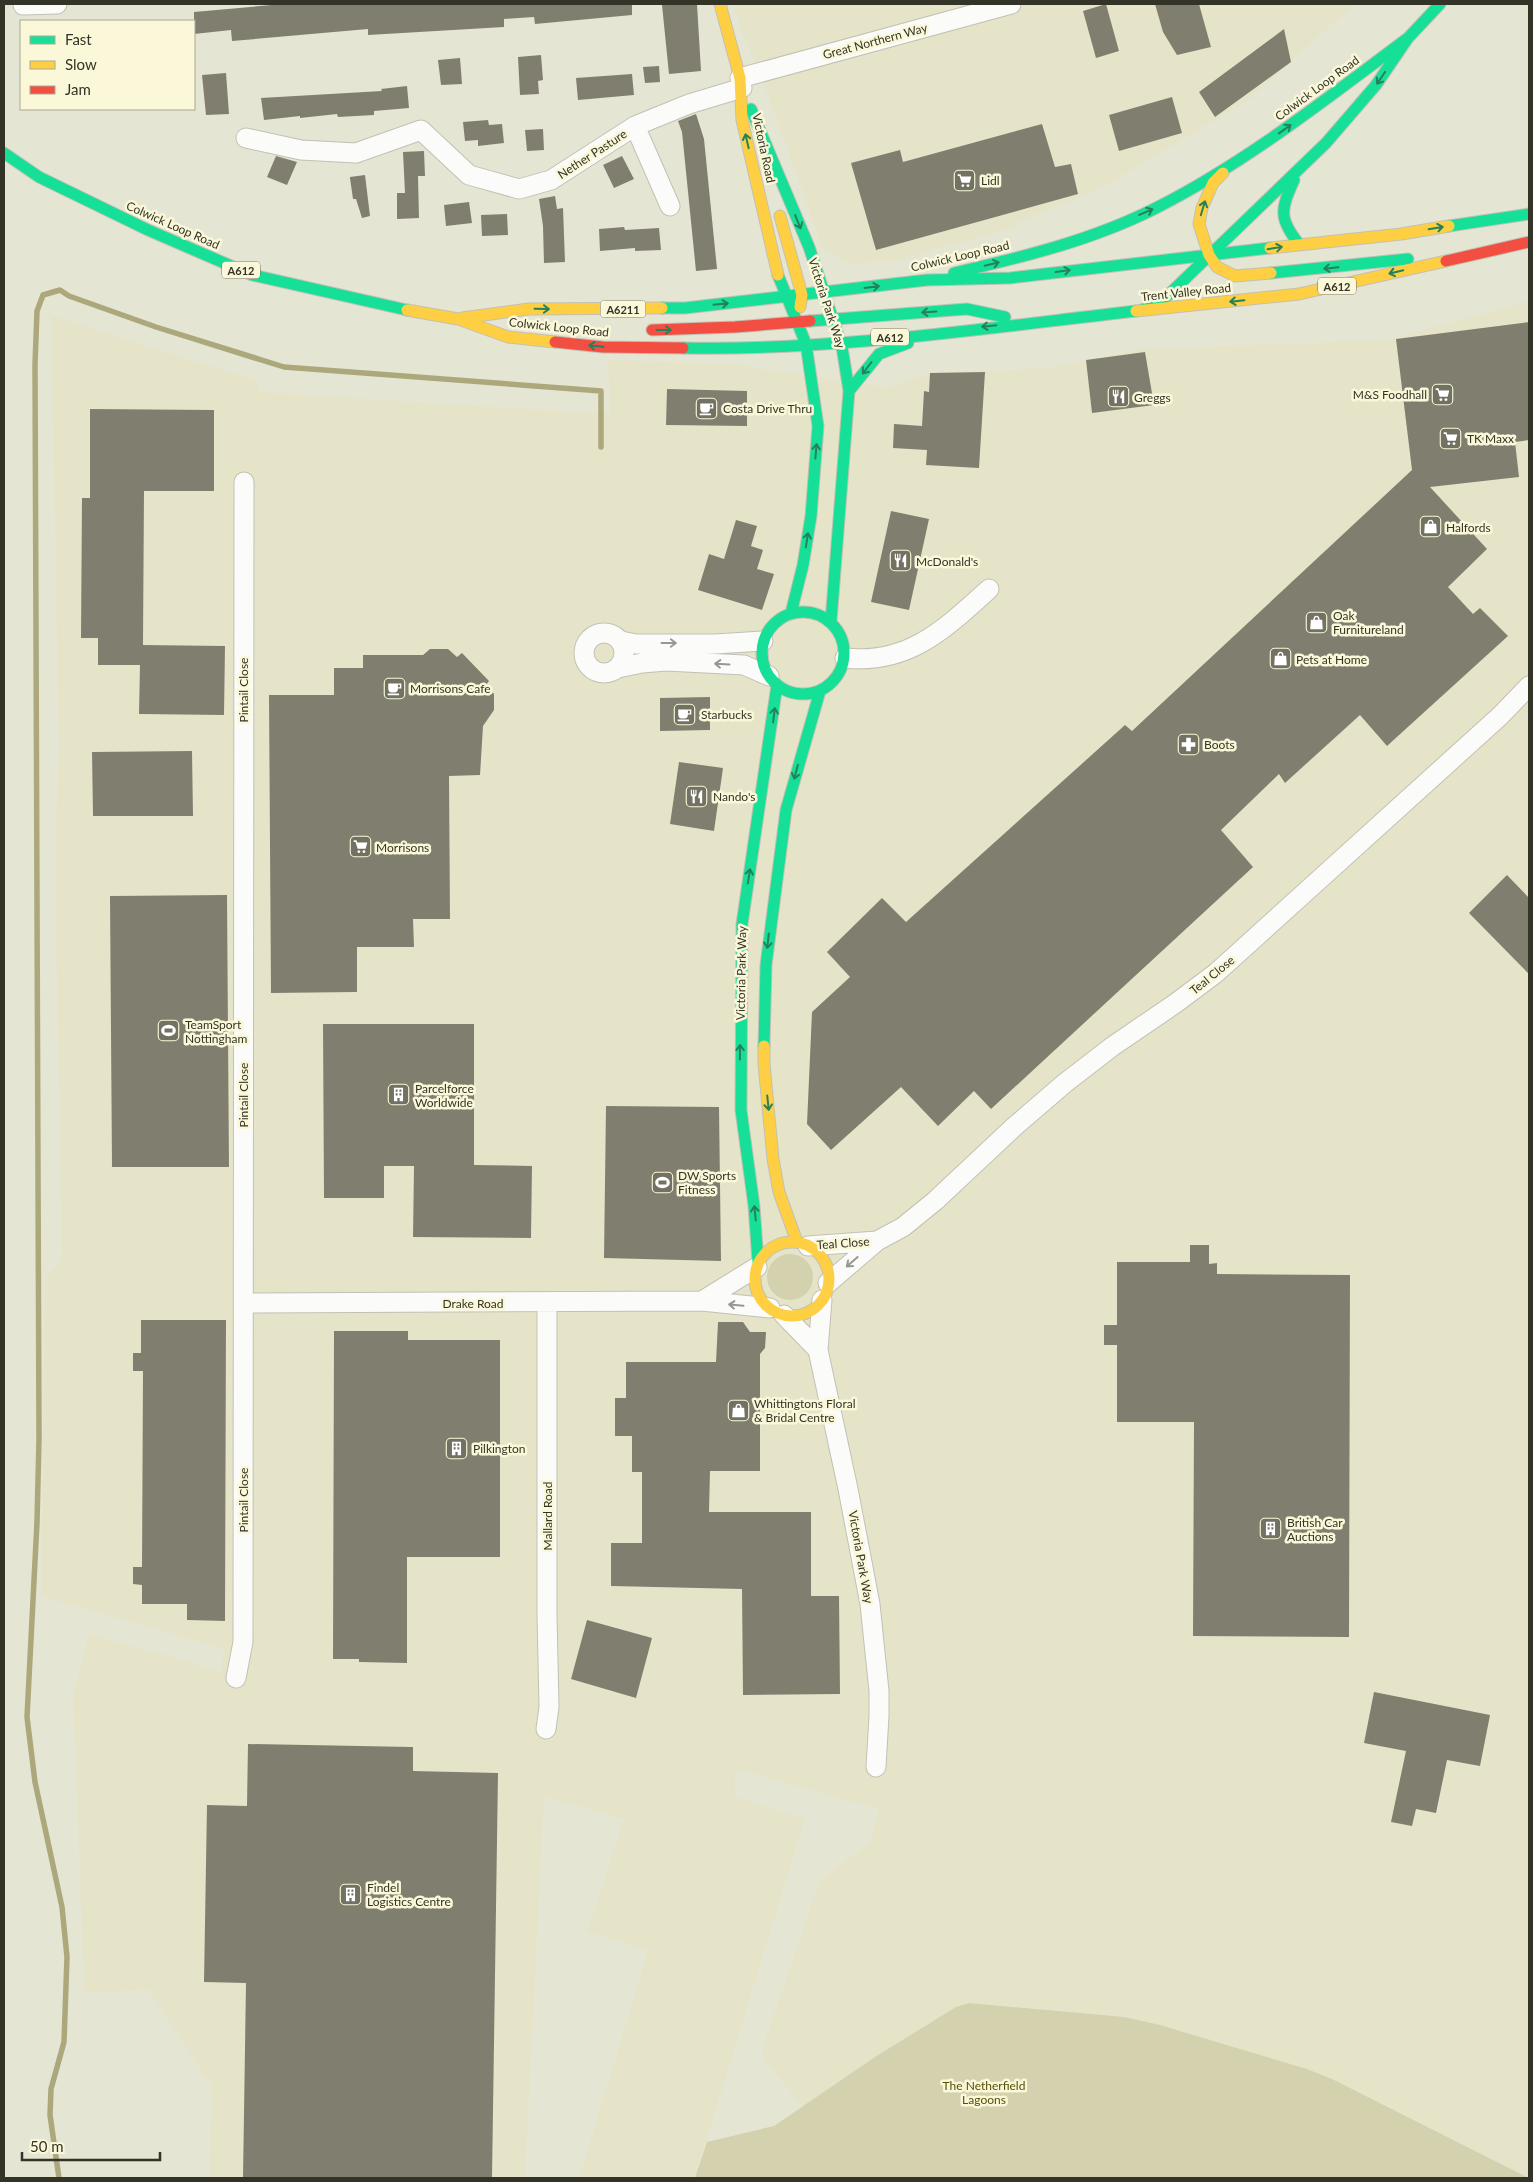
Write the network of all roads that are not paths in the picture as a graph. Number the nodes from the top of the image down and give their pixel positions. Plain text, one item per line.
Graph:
1 (57, 4) edge
2 (720, 4) edge
3 (1011, 4) edge
4 (1440, 4) edge
5 (22, 6) dead end
6 (1408, 38) junction
7 (741, 83) junction
8 (635, 126) junction
9 (246, 138) dead end
10 (4, 153) edge
11 (1231, 166) junction
12 (1297, 172) junction
13 (780, 176) junction
14 (670, 206) dead end
15 (1529, 214) edge
16 (1529, 242) edge
17 (1299, 244) junction
18 (1501, 249) junction
19 (1210, 255) junction
20 (927, 280) junction
21 (824, 292) junction
22 (802, 294) junction
23 (787, 297) junction
24 (1142, 310) junction
25 (832, 318) junction
26 (458, 319) junction
27 (798, 322) junction
28 (1029, 322) junction
29 (512, 323) dead end
30 (643, 330) dead end
31 (940, 332) junction
32 (840, 341) junction
33 (806, 344) junction
34 (767, 347) junction
35 (849, 391) junction
36 (244, 482) dead end
37 (989, 589) dead end
38 (791, 613) junction
39 (831, 621) junction
40 (621, 641) junction
41 (763, 641) junction
42 (845, 658) junction
43 (618, 668) junction
44 (773, 681) junction
45 (1529, 686) edge
46 (820, 691) junction
47 (877, 1241) junction
48 (802, 1244) junction
49 (758, 1265) junction
50 (825, 1291) junction
51 (702, 1302) junction
52 (244, 1303) junction
53 (547, 1303) junction
54 (777, 1311) junction
55 (818, 1350) junction
56 (236, 1678) dead end
57 (546, 1729) dead end
58 (876, 1767) dead end

1 - 5 street
2 - 7 main road, Victoria Road
3 - 7 street, Great Northern Way
4 - 6 main road, Colwick Loop Road
11 -> 6 main road, Colwick Loop Road
6 -> 12 main road, Colwick Loop Road
7 - 8 street, Nether Pasture
7 - 13 main road, Victoria Park Way
23 -> 7 main road, Victoria Road
8 - 9 street, Nether Pasture
8 - 14 street, Nether Pasture
10 - 26 main road, Colwick Loop Road / A612
19 -> 11 main road
20 -> 11 main road, Colwick Loop Road
12 - 17 main road
12 - 19 main road, Colwick Loop Road
13 -> 21 main road, Victoria Park Way
13 - 22 main road
17 -> 15 main road
16 - 18 main road, Trent Valley Road / A612
19 -> 17 main road
18 -> 19 main road
18 -> 24 main road, Trent Valley Road / A612
20 -> 19 main road
19 - 24 main road, Colwick Loop Road
21 -> 20 main road, Colwick Loop Road / A6211
21 - 22 main road, Colwick Loop Road / A6211
21 - 25 main road, Victoria Park Way
22 - 23 main road, Colwick Loop Road / A6211
22 - 27 main road
26 -> 23 main road, Colwick Loop Road / A6211
23 - 27 main road
24 - 28 main road, Trent Valley Road / A612
25 - 27 main road
28 -> 25 main road
25 - 32 main road, Victoria Park Way
26 - 29 main road
34 -> 26 main road, Colwick Loop Road / A612
30 -> 27 main road
27 - 33 main road
27 - 34 main road
28 -> 31 main road, Trent Valley Road / A612
31 - 32 main road, Trent Valley Road / A612
31 -> 35 main road
32 - 33 main road, Colwick Loop Road / A612
32 - 35 main road, Victoria Park Way
33 - 34 main road, Colwick Loop Road / A612
38 -> 33 main road
35 - 39 main road, Victoria Park Way
36 - 52 street, Pintail Close
37 - 42 street
38 - 39 main road
38 - 41 main road
39 - 42 main road
40 -> 41 street
40 - 43 street
40 - 43 street
41 - 44 main road, Victoria Park Way
42 - 46 main road
44 -> 43 street
44 - 46 main road
49 -> 44 main road, Victoria Park Way
45 - 47 street, Teal Close
46 -> 48 main road, Victoria Park Way
47 - 48 street, Teal Close
47 -> 50 street, Teal Close
48 - 49 main road
48 - 50 main road
49 - 51 street
49 - 54 main road
50 - 54 main road
50 - 55 street, Victoria Park Way
51 - 53 street, Drake Road
54 -> 51 street, Drake Road
52 - 53 street, Drake Road
52 - 56 street, Pintail Close
53 - 57 street, Mallard Road
54 - 55 street
55 - 58 street, Victoria Park Way

